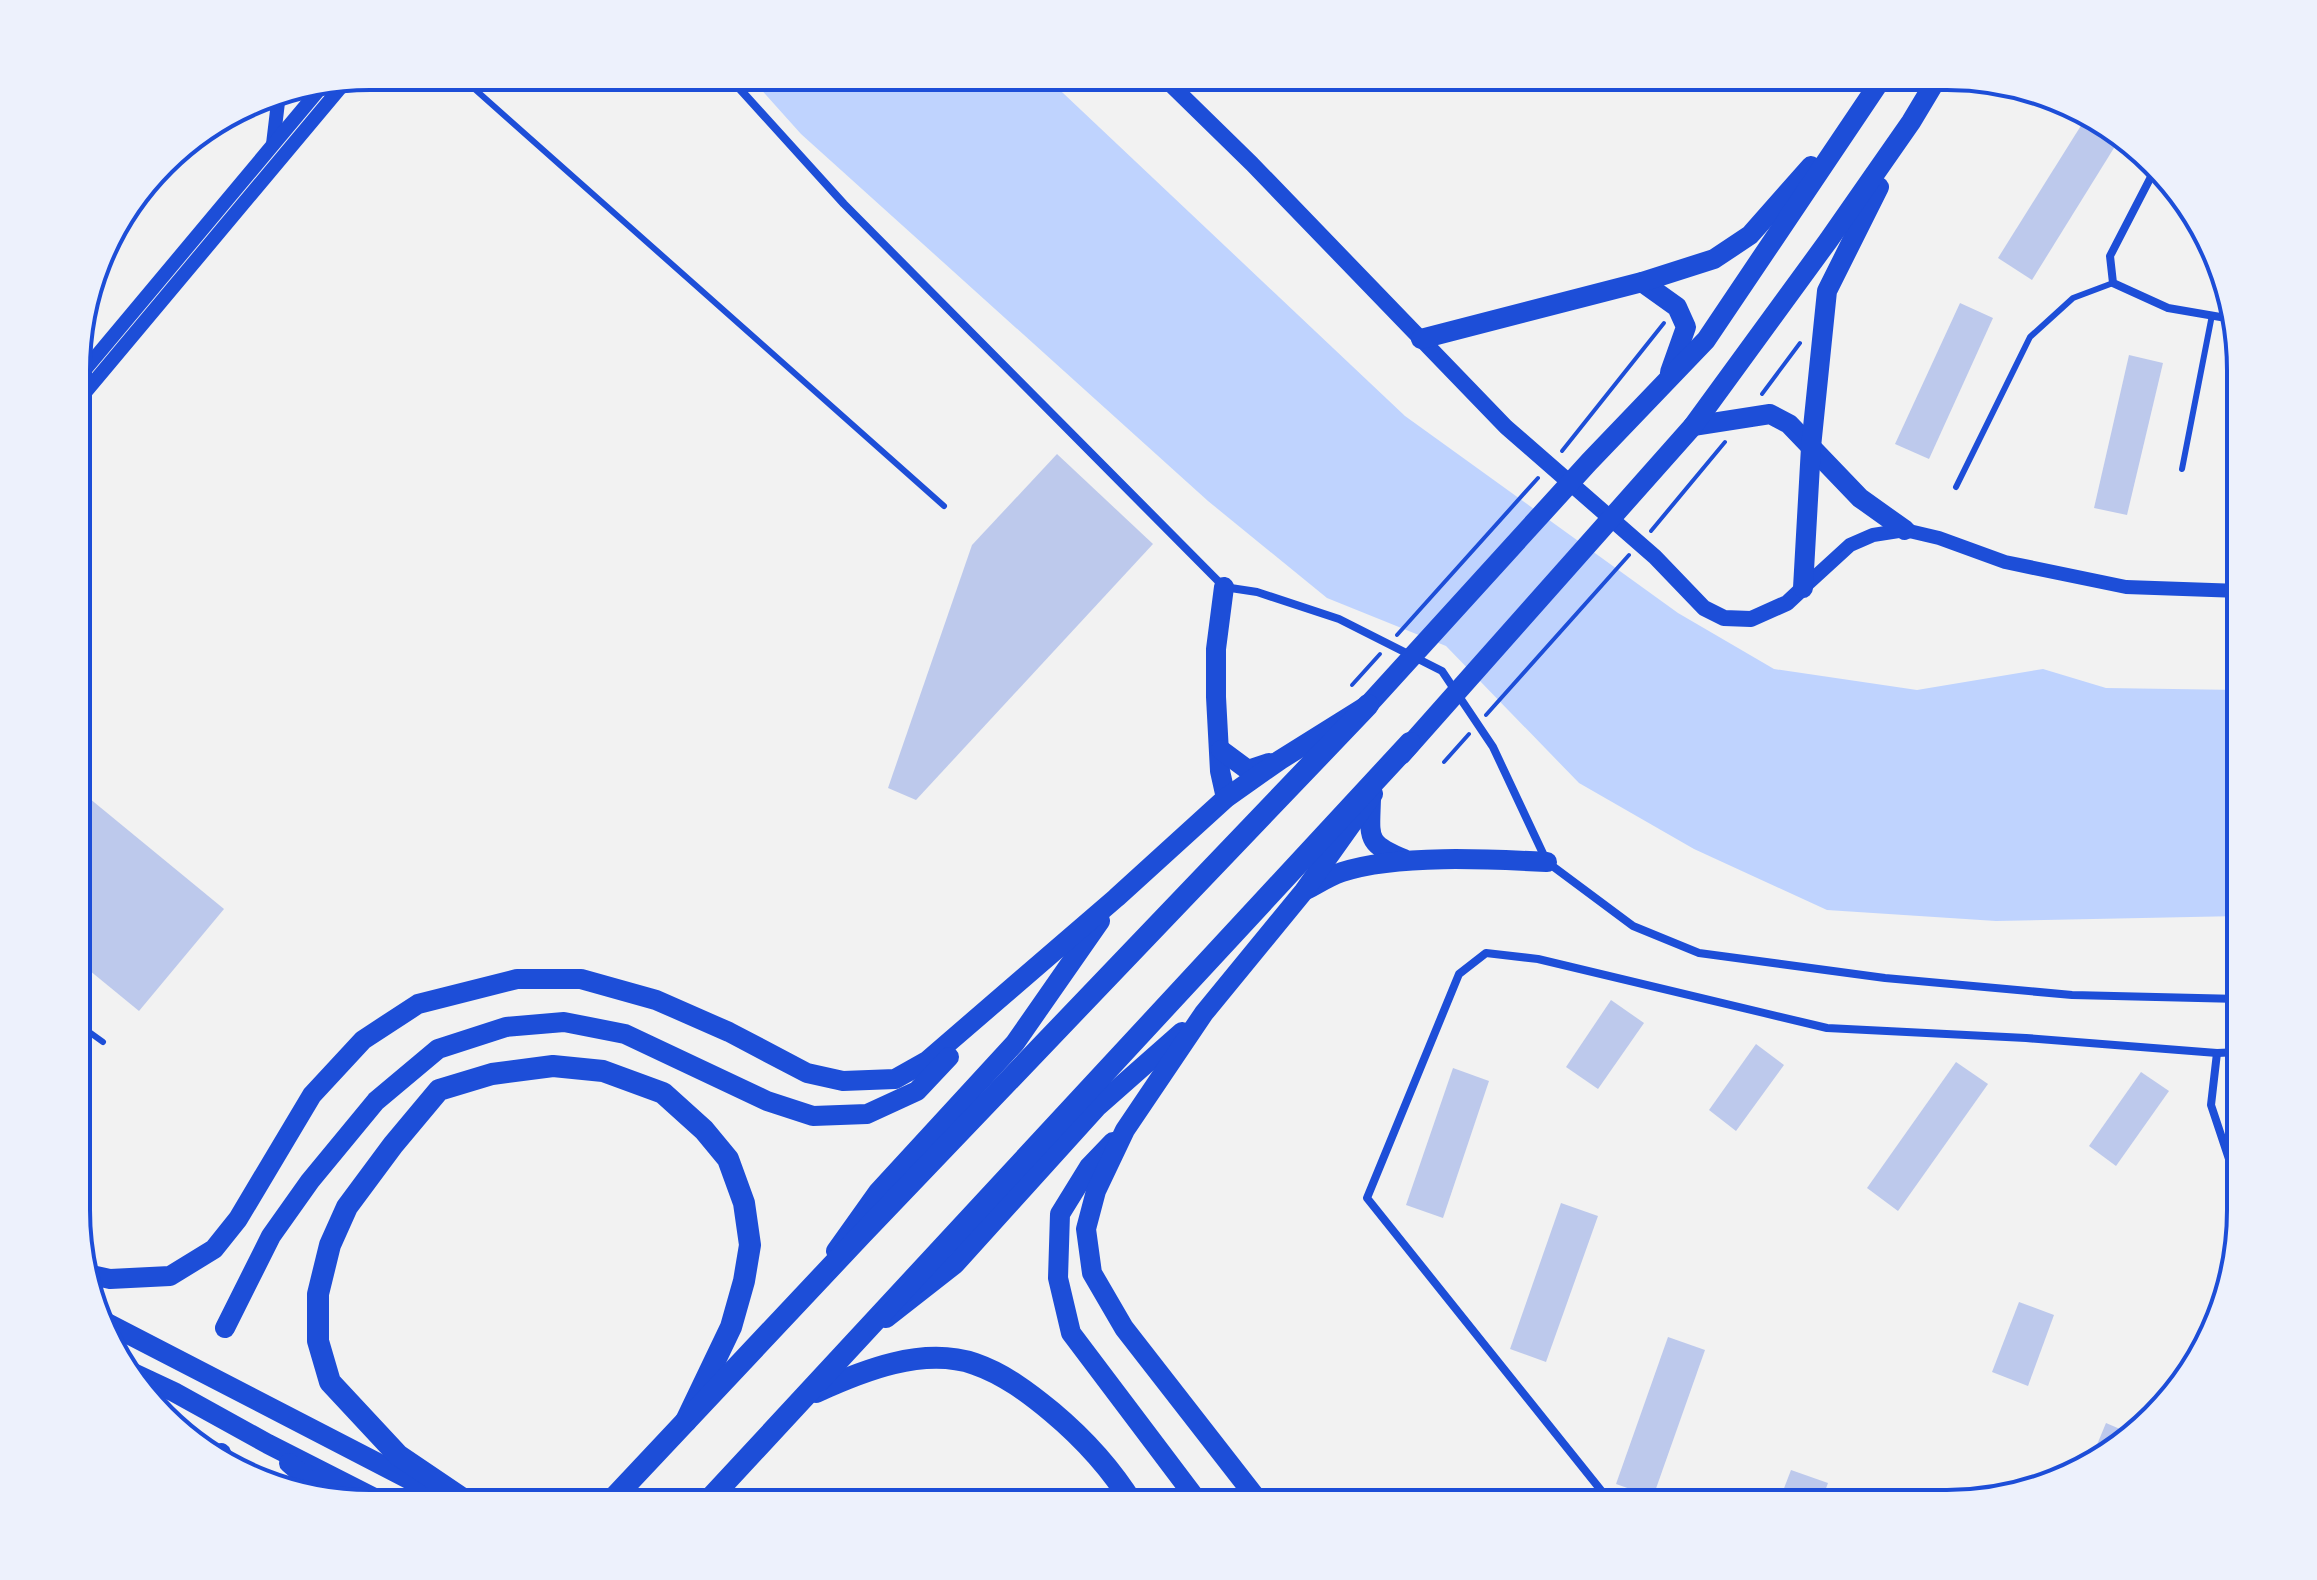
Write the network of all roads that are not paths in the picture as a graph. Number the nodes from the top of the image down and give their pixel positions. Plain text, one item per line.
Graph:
1 (476, 90) edge
2 (741, 90) edge
3 (1176, 90) edge
4 (1875, 90) edge
5 (1930, 90) edge
6 (337, 92) edge
7 (314, 95) edge
8 (1869, 100) junction
9 (278, 106) edge
10 (1911, 122) junction
11 (273, 144) junction
12 (2151, 178) edge
13 (1642, 282) junction
14 (2113, 283) junction
15 (2212, 315) junction
16 (2221, 317) edge
17 (1421, 339) junction
18 (90, 363) edge
19 (1667, 382) junction
20 (90, 387) edge
21 (1693, 426) junction
22 (1811, 447) junction
23 (2182, 469) dead end
24 (1956, 487) dead end
25 (944, 506) dead end
26 (1905, 530) junction
27 (1224, 587) junction
28 (1803, 588) junction
29 (2226, 591) edge
30 (1368, 705) junction
31 (1410, 743) junction
32 (1221, 750) junction
33 (1280, 760) junction
34 (1371, 797) junction
35 (1226, 798) junction
36 (1412, 862) junction
37 (1547, 862) junction
38 (1304, 891) junction
39 (1116, 898) junction
40 (1022, 978) junction
41 (2226, 999) edge
42 (1204, 1013) junction
43 (90, 1033) edge
44 (103, 1042) dead end
45 (2217, 1053) junction
46 (2226, 1053) edge
47 (1125, 1130) junction
48 (2226, 1150) edge
49 (99, 1277) edge
50 (799, 1303) junction
51 (116, 1328) edge
52 (225, 1328) dead end
53 (855, 1343) junction
54 (148, 1380) edge
55 (804, 1398) junction
56 (686, 1421) junction
57 (268, 1444) junction
58 (312, 1483) edge
59 (357, 1489) edge
60 (1189, 1489) edge
61 (1250, 1489) edge
62 (1600, 1489) edge
63 (430, 1490) edge
64 (450, 1490) edge
65 (621, 1490) edge
66 (718, 1490) edge
67 (1122, 1490) edge

1 - 25 lane
2 - 27 street
3 - 17 main road
4 - 8 main road
5 - 10 main road
6 - 20 street
7 - 11 street
8 - 13 main road
8 - 19 main road
9 - 11 street
10 - 21 main road
10 - 22 main road
11 - 18 street
12 - 14 street
13 - 17 main road
13 - 19 main road
14 - 15 street
14 - 24 lane
15 - 16 street
15 - 23 lane
17 - 28 main road
19 - 30 main road
21 - 22 main road
21 - 31 main road
22 - 26 main road
22 - 28 main road
26 - 28 street
26 - 29 street
27 - 32 main road
27 - 37 street
30 - 33 main road
30 - 50 highway
31 - 34 main road
31 - 53 highway
32 - 33 main road
32 - 35 main road
33 - 35 main road
34 - 36 main road
34 - 38 main road
35 - 39 main road
36 - 37 main road
36 - 38 main road
37 - 41 street
38 - 42 main road
39 - 40 main road
39 - 50 main road
40 - 49 main road
40 - 52 main road
42 - 47 main road
42 - 53 main road
43 - 44 lane
45 - 46 street
45 - 48 street
45 - 62 street
47 - 60 main road
47 - 61 main road
50 - 56 highway
51 - 63 main road
53 - 55 highway
54 - 57 main road
55 - 66 highway
55 - 67 highway
56 - 64 highway
56 - 65 highway
57 - 58 main road
57 - 59 main road

